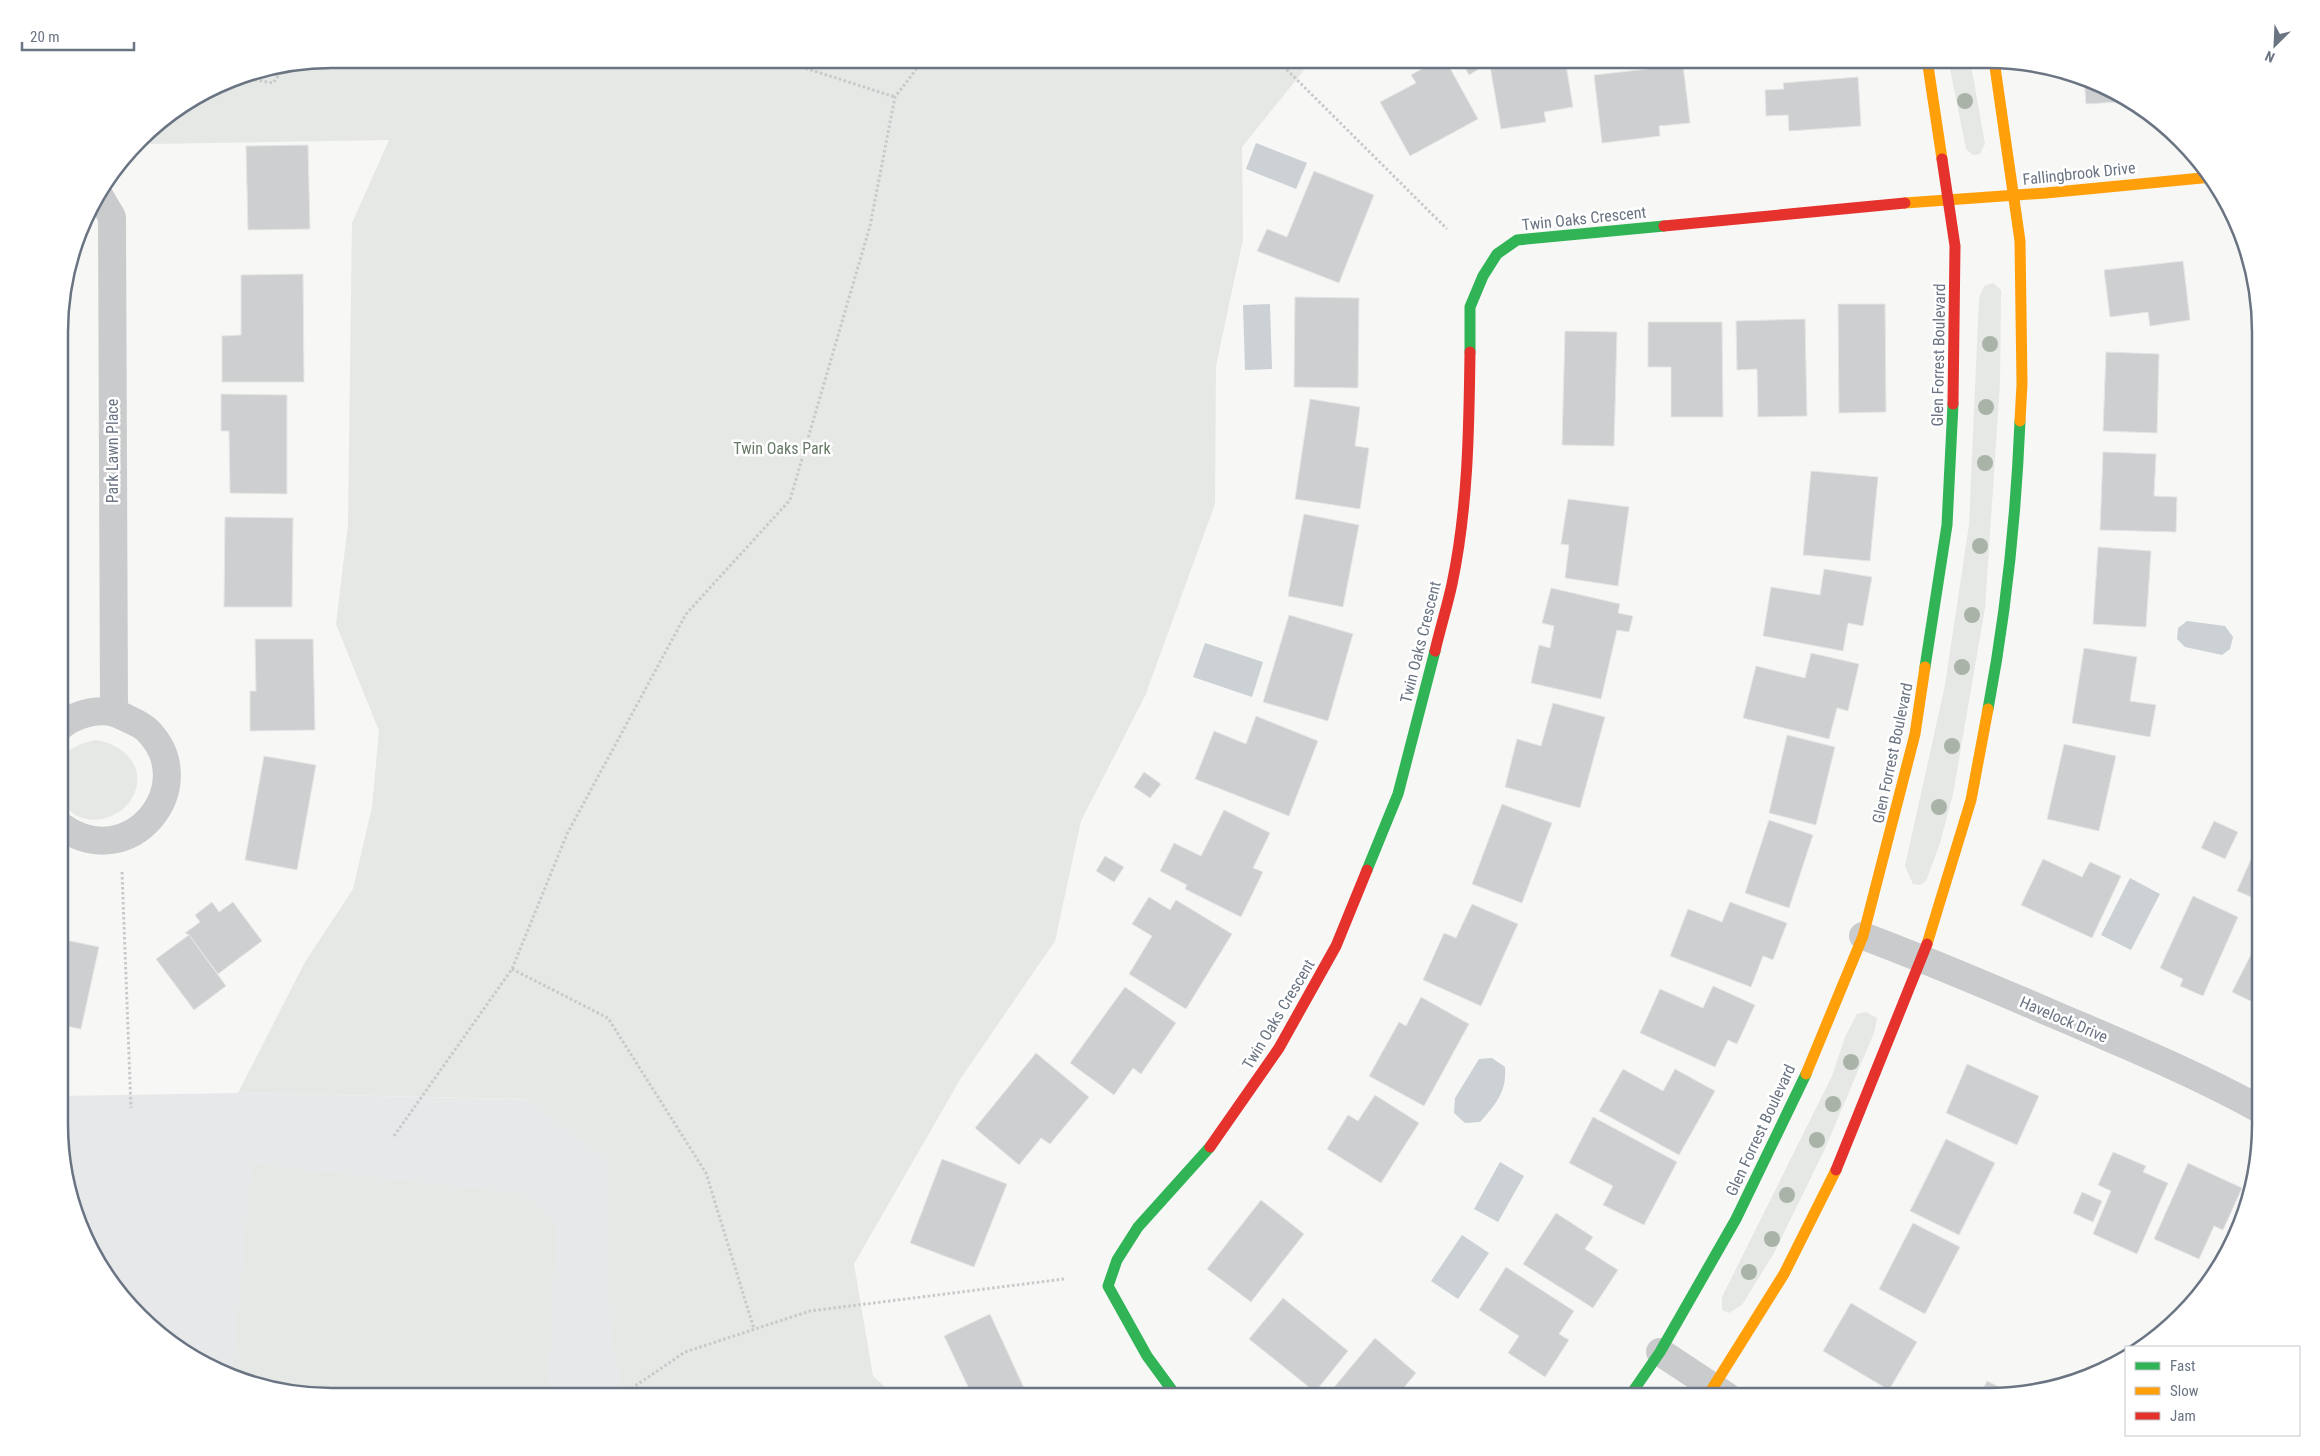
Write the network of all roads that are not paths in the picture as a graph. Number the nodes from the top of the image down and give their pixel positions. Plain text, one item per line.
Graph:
1 (1928, 68) edge
2 (1995, 68) edge
3 (2203, 178) edge
4 (2015, 195) junction
5 (1948, 199) junction
6 (103, 201) edge
7 (114, 711) junction
8 (68, 720) edge
9 (68, 831) edge
10 (1863, 936) junction
11 (1923, 958) junction
12 (2252, 1105) edge
13 (1660, 1352) junction
14 (1170, 1388) edge
15 (1635, 1388) edge
16 (1708, 1388) edge
17 (1719, 1388) edge

1 - 5 street, Glen Forrest Boulevard
2 - 4 street
3 - 4 street, Fallingbrook Drive
4 - 5 street, Fallingbrook Drive
4 - 11 street
5 - 10 street, Glen Forrest Boulevard
5 - 14 street, Twin Oaks Crescent
6 - 7 street, Park Lawn Place
7 - 8 street
7 - 9 street
10 - 11 street, Havelock Drive
10 - 13 street, Glen Forrest Boulevard
11 - 12 street, Havelock Drive
11 - 17 street
13 - 15 street, Glen Forrest Boulevard
13 - 16 street

